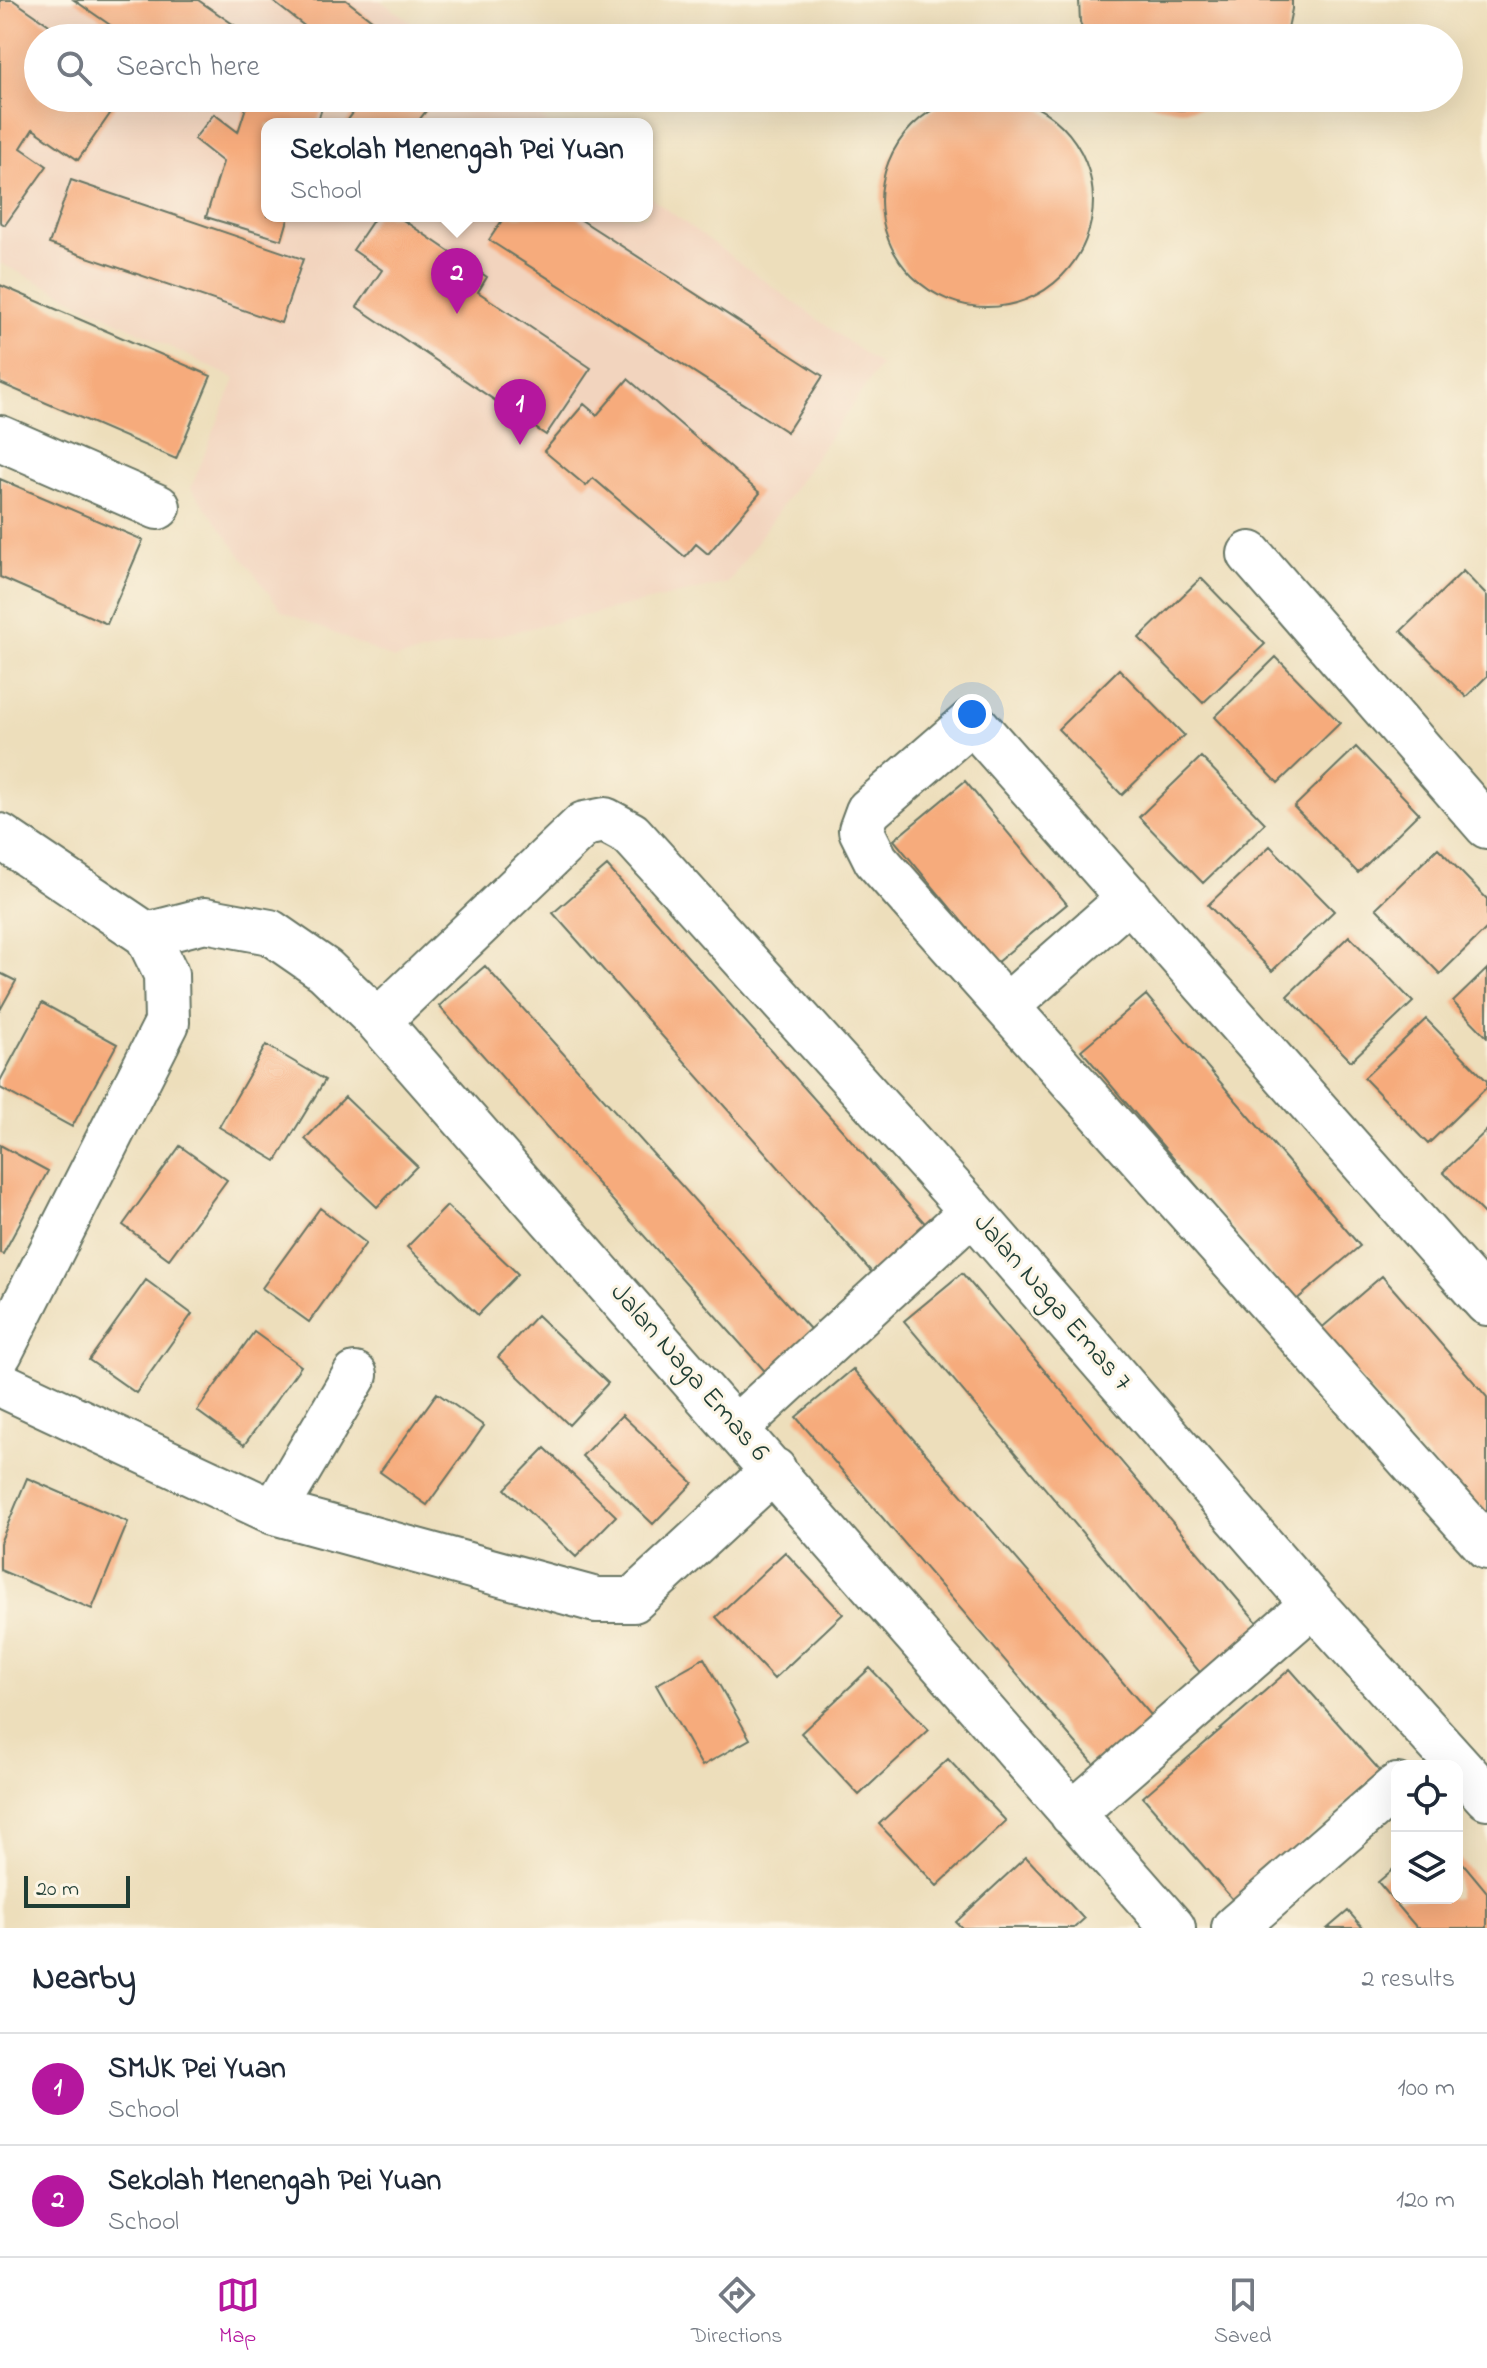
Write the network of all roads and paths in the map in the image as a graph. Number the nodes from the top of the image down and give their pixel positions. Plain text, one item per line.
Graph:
1 (0, 438) edge
2 (158, 507) dead end
3 (1250, 554) dead end
4 (1487, 826) edge
5 (0, 836) edge
6 (1130, 898) junction
7 (147, 935) junction
8 (1007, 1006) junction
9 (378, 1021) junction
10 (972, 1211) junction
11 (1487, 1303) edge
12 (0, 1353) edge
13 (355, 1375) dead end
14 (0, 1384) edge
15 (737, 1427) junction
16 (774, 1470) junction
17 (274, 1512) junction
18 (1487, 1547) edge
19 (1313, 1604) junction
20 (1431, 1757) edge
21 (1391, 1791) edge
22 (1487, 1797) edge
23 (1072, 1814) junction
24 (1173, 1928) edge
25 (1234, 1928) edge

1 - 2 street
3 - 4 street
5 - 7 street
6 - 8 street
6 - 8 street
6 - 11 street
7 - 9 street, Jalan Naga Emas 6
7 - 12 street
8 - 18 street
9 - 10 street, Jalan Naga Emas 7
9 - 15 street, Jalan Naga Emas 6
10 - 15 street
10 - 19 street, Jalan Naga Emas 7
13 - 17 street
14 - 17 street
15 - 16 street, Jalan Naga Emas 6
16 - 17 street
16 - 23 street, Jalan Naga Emas 6
19 - 20 street, Jalan Naga Emas 7
19 - 23 street
20 - 22 street, Jalan Naga Emas 7
21 - 25 street
23 - 24 street, Jalan Naga Emas 6

